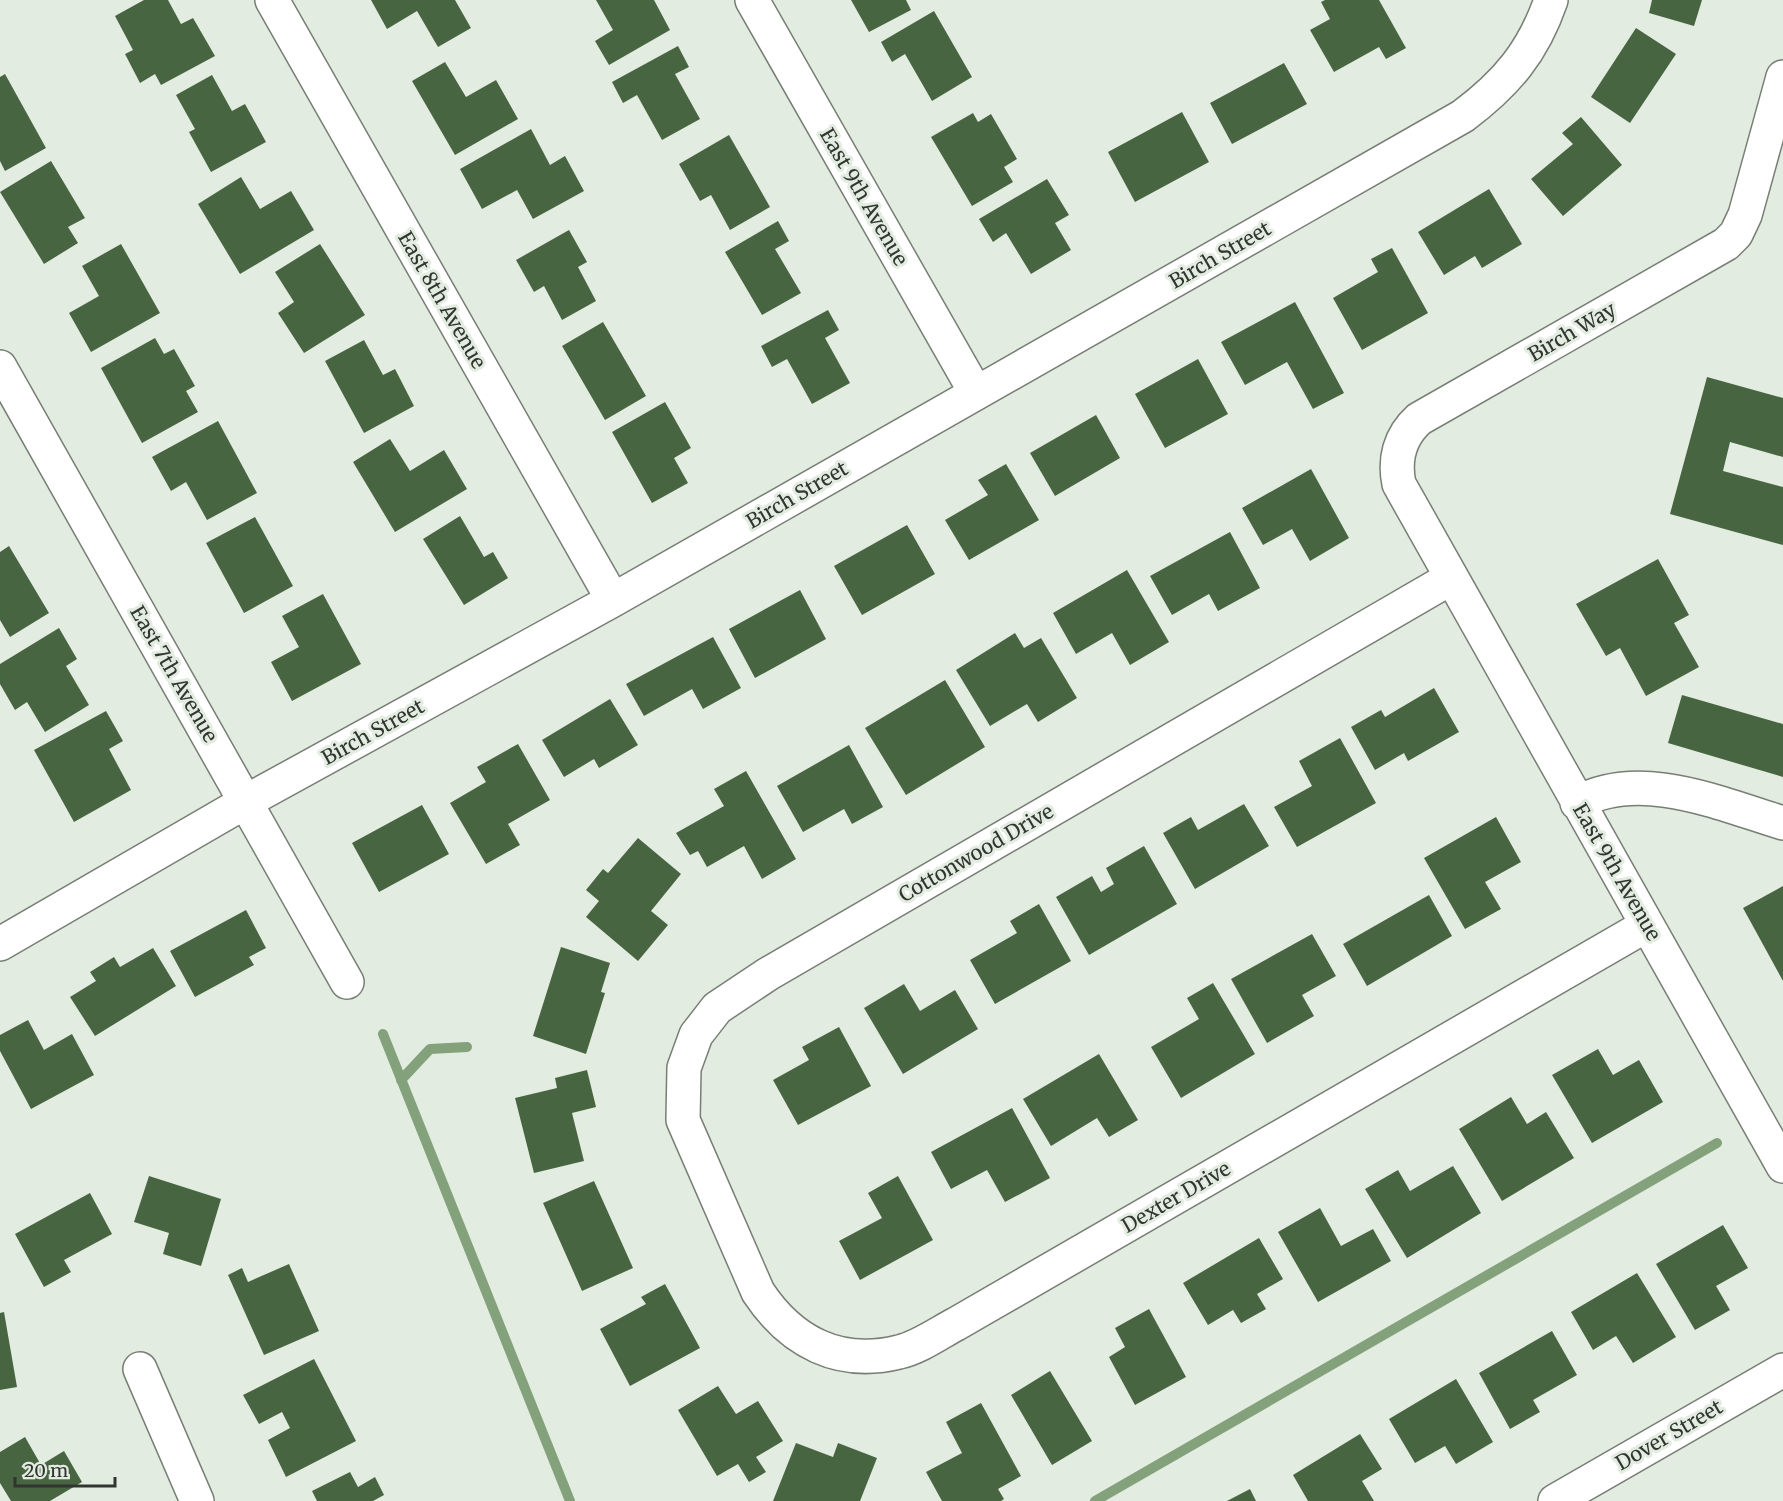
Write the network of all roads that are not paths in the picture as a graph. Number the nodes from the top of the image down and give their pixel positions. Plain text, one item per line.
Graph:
1 (272, 0) edge
2 (752, 0) edge
3 (1551, 0) edge
4 (1783, 77) edge
5 (0, 367) edge
6 (976, 393) junction
7 (1451, 578) junction
8 (613, 600) junction
9 (247, 801) junction
10 (1578, 803) junction
11 (1783, 824) edge
12 (1647, 926) junction
13 (0, 944) edge
14 (347, 982) dead end
15 (1783, 1166) edge
16 (734, 1236) joint
17 (140, 1369) dead end
18 (1783, 1370) edge
19 (197, 1501) edge
20 (1555, 1501) edge

1 - 8 street, East 8th Avenue
2 - 6 street, East 9th Avenue
3 - 6 street, Birch Street
4 - 7 street, Birch Way
5 - 9 street, East 7th Avenue
6 - 8 street, Birch Street
7 - 10 street, East 9th Avenue
7 - 16 street, Cottonwood Drive
8 - 9 street, Birch Street
9 - 13 street, Birch Street
9 - 14 street, East 7th Avenue
10 - 11 street
10 - 12 street, East 9th Avenue
12 - 15 street, East 9th Avenue
12 - 16 street, Dexter Drive
17 - 19 street
18 - 20 street, Dover Street

